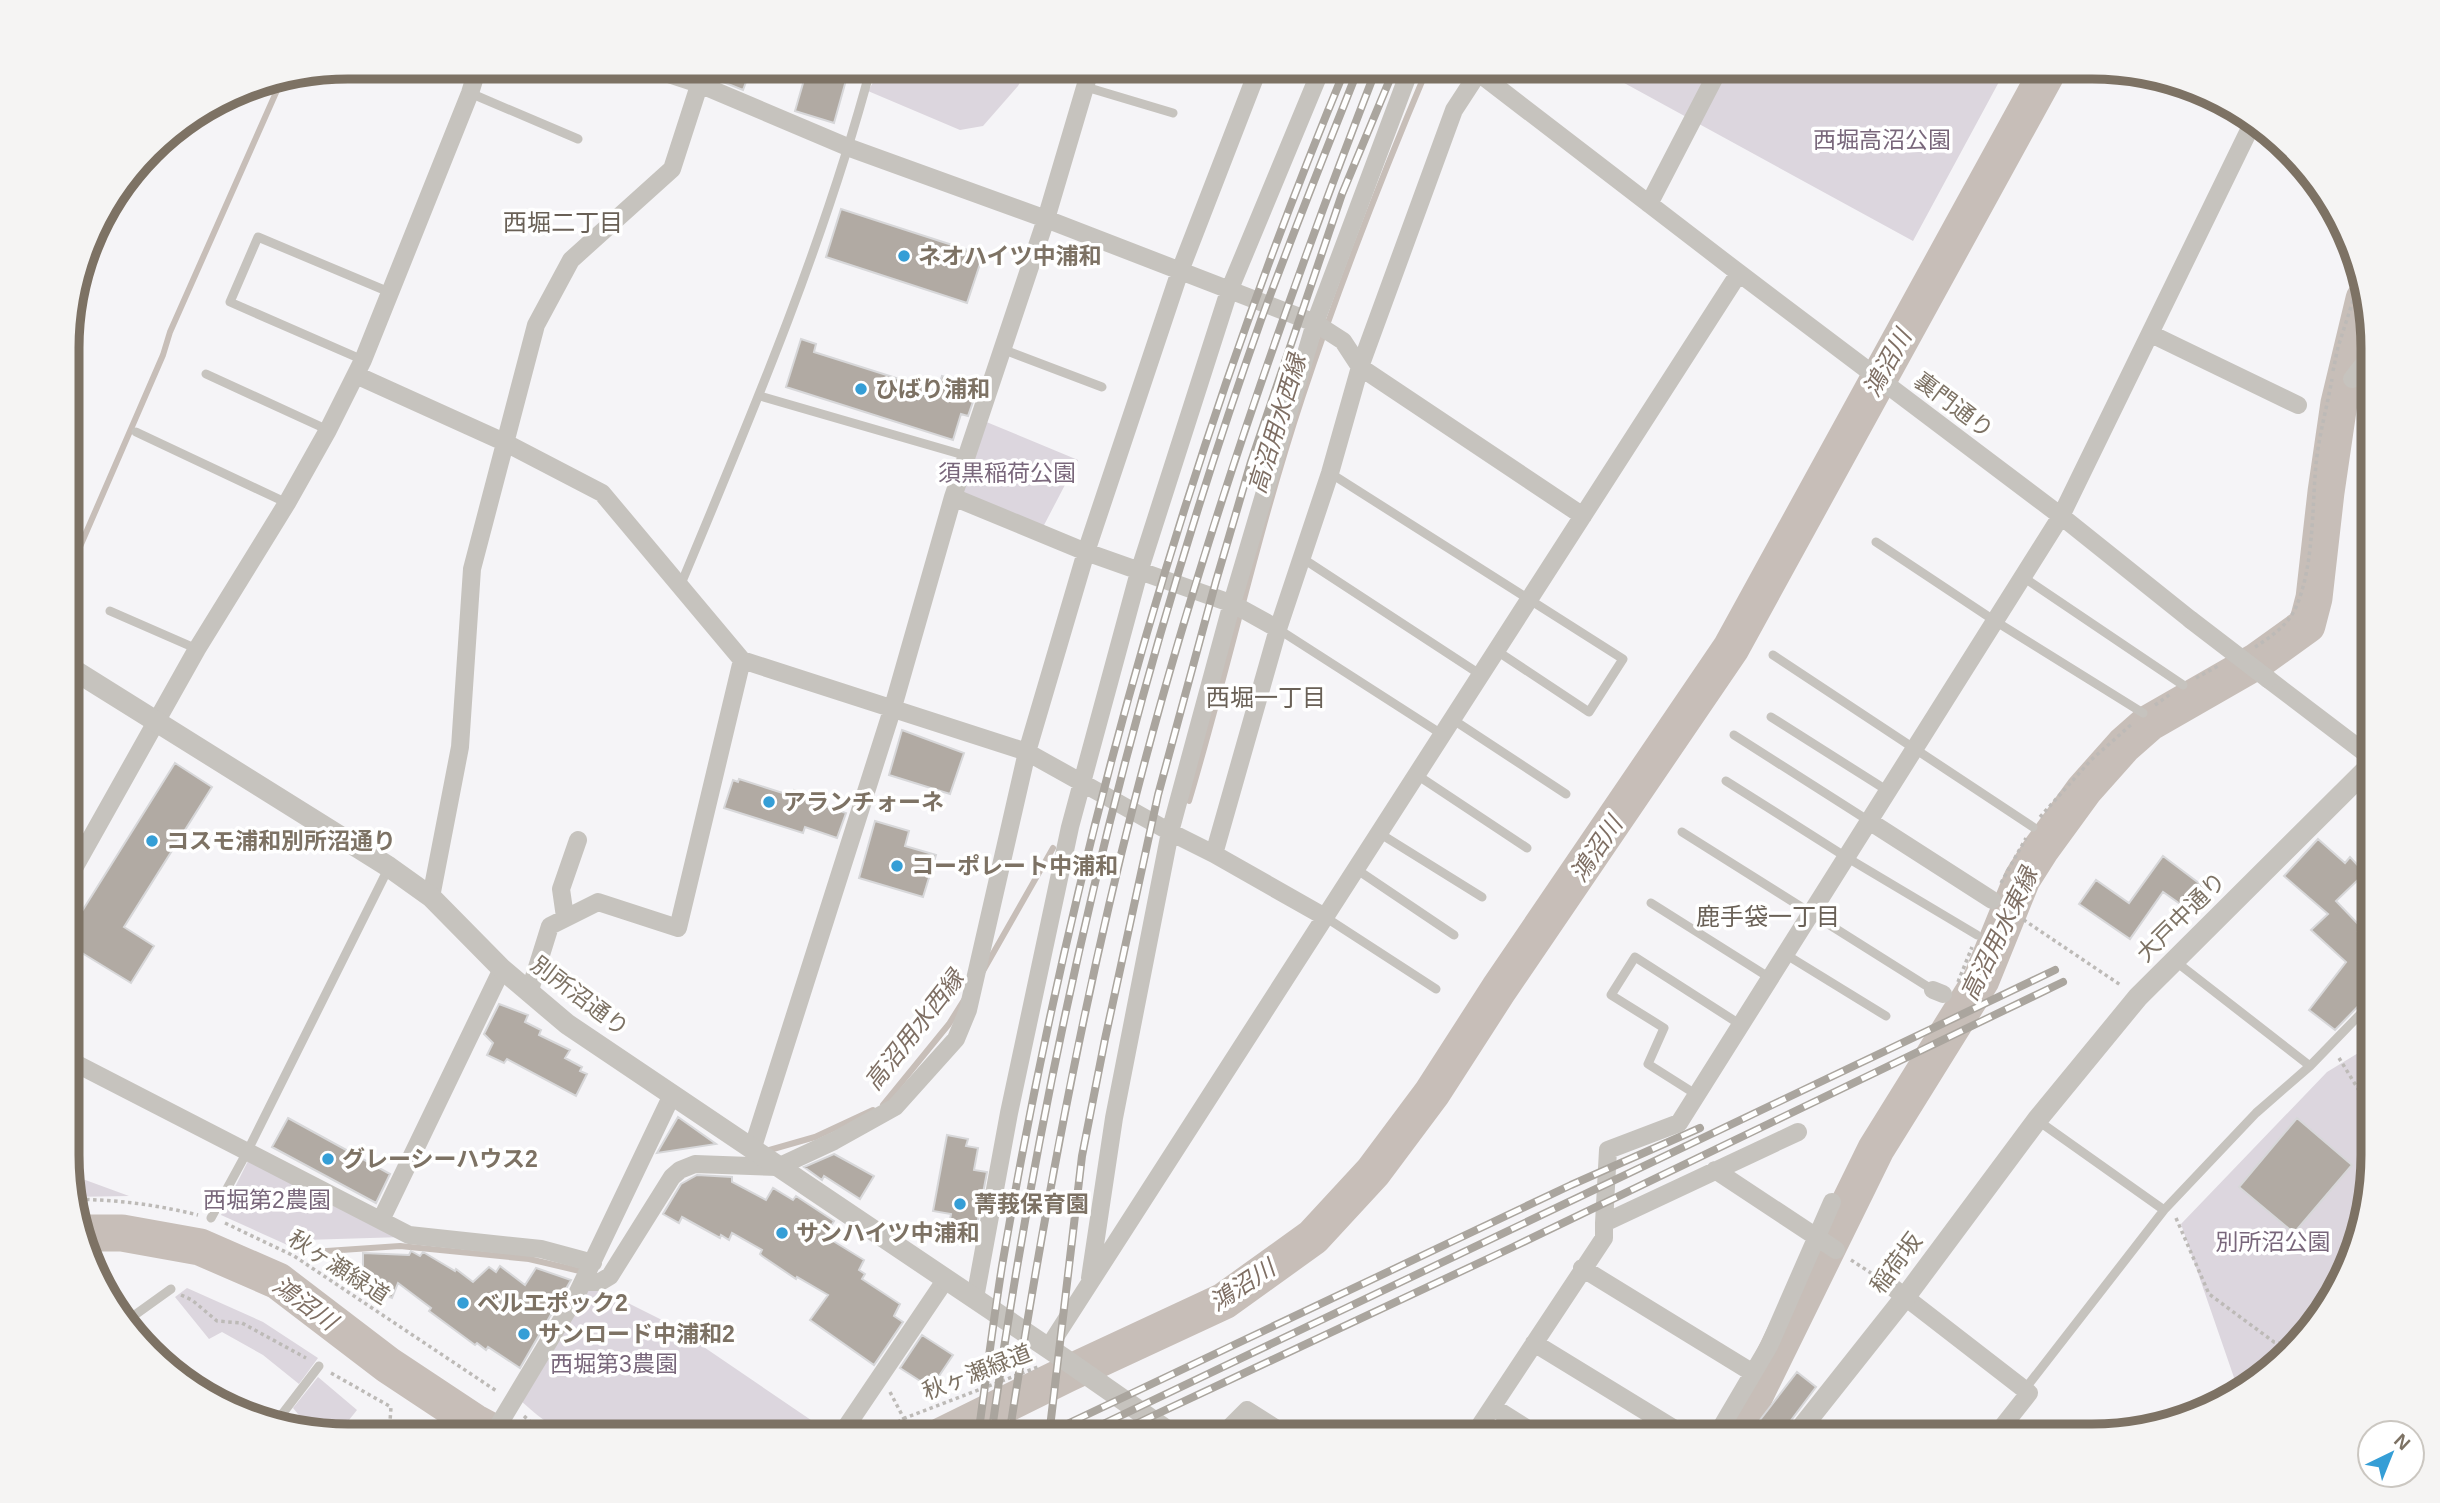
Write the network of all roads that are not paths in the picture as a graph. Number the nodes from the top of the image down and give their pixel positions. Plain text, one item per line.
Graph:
1 (474, 79) edge
2 (685, 79) edge
3 (701, 79) edge
4 (868, 79) edge
5 (1088, 79) edge
6 (1254, 79) edge
7 (1317, 79) edge
8 (1406, 79) edge
9 (1472, 79) edge
10 (1492, 79) edge
11 (1713, 79) edge
12 (699, 84) junction
13 (1086, 87) junction
14 (470, 93) junction
15 (1173, 113) dead end
16 (2249, 129) edge
17 (578, 139) dead end
18 (849, 148) junction
19 (1649, 204) junction
20 (1046, 219) junction
21 (1180, 271) junction
22 (1739, 274) junction
23 (1229, 291) junction
24 (389, 292) junction
25 (1318, 324) junction
26 (2151, 334) junction
27 (1002, 349) junction
28 (1360, 367) junction
29 (2361, 367) edge
30 (359, 368) junction
31 (206, 374) dead end
32 (2352, 379) dead end
33 (1102, 387) dead end
34 (760, 396) junction
35 (2298, 405) dead end
36 (328, 430) junction
37 (136, 432) dead end
38 (504, 443) junction
39 (967, 456) junction
40 (1330, 474) junction
41 (953, 497) junction
42 (287, 503) junction
43 (1583, 516) junction
44 (2061, 516) junction
45 (1877, 542) dead end
46 (1086, 552) junction
47 (1302, 558) junction
48 (1139, 572) junction
49 (2022, 577) junction
50 (681, 584) junction
51 (1530, 599) junction
52 (1233, 603) junction
53 (110, 611) dead end
54 (1995, 621) junction
55 (1278, 629) junction
56 (197, 649) junction
57 (1496, 651) junction
58 (1773, 655) dead end
59 (742, 660) junction
60 (79, 673) edge
61 (1481, 675) junction
62 (2183, 685) dead end
63 (892, 707) junction
64 (2143, 713) dead end
65 (1771, 717) dead end
66 (1452, 719) junction
67 (157, 721) junction
68 (1443, 735) junction
69 (1734, 735) dead end
70 (1915, 748) junction
71 (2361, 751) edge
72 (1027, 752) junction
73 (2361, 772) edge
74 (1417, 775) junction
75 (1083, 781) junction
76 (1727, 781) dead end
77 (1888, 791) junction
78 (1566, 794) dead end
79 (1869, 821) junction
80 (2033, 827) dead end
81 (1170, 832) junction
82 (1682, 832) dead end
83 (1379, 833) junction
84 (578, 840) dead end
85 (1527, 848) dead end
86 (1214, 854) junction
87 (1846, 857) junction
88 (79, 859) edge
89 (388, 867) junction
90 (1356, 869) junction
91 (431, 897) junction
92 (1482, 897) dead end
93 (1992, 900) dead end
94 (1651, 903) dead end
95 (1811, 913) junction
96 (565, 917) junction
97 (1325, 917) junction
98 (1454, 935) dead end
99 (1977, 936) dead end
100 (1785, 954) junction
101 (2175, 961) junction
102 (502, 969) junction
103 (1770, 978) junction
104 (1436, 989) dead end
105 (1938, 992) dead end
106 (529, 993) junction
107 (2361, 1014) edge
108 (1886, 1016) dead end
109 (1741, 1025) junction
110 (79, 1065) edge
111 (2310, 1066) junction
112 (672, 1094) junction
113 (1697, 1095) junction
114 (2037, 1119) junction
115 (1798, 1132) dead end
116 (247, 1152) junction
117 (761, 1156) junction
118 (1715, 1170) junction
119 (1832, 1202) dead end
120 (2167, 1207) junction
121 (211, 1218) road end
122 (381, 1220) junction
123 (1604, 1223) junction
124 (1825, 1242) junction
125 (1582, 1268) junction
126 (588, 1273) junction
127 (946, 1279) junction
128 (1887, 1283) road end
129 (1089, 1284) junction
130 (171, 1289) road end
131 (1906, 1296) junction
132 (975, 1298) junction
133 (132, 1317) edge
134 (1534, 1343) junction
135 (1059, 1355) junction
136 (319, 1366) road end
137 (1753, 1373) junction
138 (2025, 1389) junction
139 (1493, 1407) junction
140 (281, 1416) edge
141 (499, 1424) edge
142 (848, 1424) edge
143 (1157, 1424) edge
144 (1233, 1424) edge
145 (1269, 1424) edge
146 (1482, 1424) edge
147 (1520, 1424) edge
148 (1666, 1424) edge
149 (1723, 1424) edge
150 (1805, 1424) edge
151 (2004, 1424) edge

1 - 14 street
2 - 12 street
3 - 12 street
4 - 18 lane
5 - 13 street
6 - 21 street
7 - 23 street
8 - 25 street
9 - 28 street
10 - 19 street, 裏門通り
11 - 19 street
12 - 18 street
12 - 38 street
13 - 15 lane
13 - 20 street
14 - 17 lane
14 - 24 street
16 - 26 street
18 - 20 street
18 - 34 lane
19 - 22 street, 裏門通り
20 - 21 street
20 - 27 street
21 - 23 street
21 - 46 street
22 - 43 street
22 - 44 street, 裏門通り
23 - 25 street
23 - 48 street
24 - 30 street
24 - 30 lane
25 - 28 street
25 - 52 street
26 - 35 street
26 - 44 street
27 - 33 lane
27 - 39 street
28 - 40 street
28 - 43 street
29 - 32 street
30 - 36 street
30 - 38 street
31 - 36 lane
34 - 39 lane
34 - 50 lane
36 - 42 street
37 - 42 lane
38 - 50 street
38 - 91 street
39 - 41 street
40 - 47 street
40 - 51 lane
41 - 46 street
41 - 63 street
42 - 56 street
43 - 51 street
44 - 49 street
44 - 71 street, 裏門通り, bridge
45 - 54 lane
46 - 48 street
46 - 72 street
47 - 55 street
47 - 61 lane
48 - 52 street
48 - 75 street
49 - 54 street
49 - 62 lane
50 - 59 street
51 - 57 street
51 - 57 lane
52 - 55 street
52 - 81 street
53 - 56 lane
54 - 64 lane
54 - 70 street
55 - 68 lane
55 - 86 street
56 - 67 street
57 - 61 street
58 - 70 lane
59 - 63 street
59 - 96 street
60 - 67 street, 別所沼通り
61 - 66 street
63 - 72 street
63 - 117 street
65 - 77 lane
66 - 68 street
66 - 78 lane
67 - 88 street
67 - 89 street, 別所沼通り
68 - 74 street
69 - 79 lane
70 - 77 street
70 - 80 lane
72 - 75 street
72 - 117 street
73 - 101 street, 大戸中通り
74 - 83 street
74 - 85 lane
75 - 81 street
75 - 132 street
76 - 87 lane
77 - 79 street
79 - 87 street
79 - 93 street
81 - 86 street
81 - 129 street
82 - 95 lane
83 - 90 street
83 - 92 lane
84 - 96 street
86 - 97 street
87 - 95 street
87 - 99 lane
89 - 91 street, 別所沼通り
89 - 116 lane
90 - 97 street
90 - 98 lane
91 - 102 street, 別所沼通り
94 - 103 lane
95 - 100 street
95 - 105 lane
96 - 106 street
97 - 104 lane
97 - 129 street
100 - 103 street
100 - 108 lane
101 - 111 lane
101 - 114 street, 大戸中通り
102 - 106 street, 別所沼通り
102 - 122 street
103 - 109 street
106 - 112 street, 別所沼通り
107 - 111 lane
109 - 113 street
109 - 113 lane
110 - 116 street
111 - 120 lane
112 - 117 street, 別所沼通り
112 - 126 street
113 - 123 street
114 - 120 lane
114 - 131 street, 稲荷坂
115 - 118 street
116 - 121 lane
116 - 122 street
117 - 126 street
117 - 127 street, 別所沼通り
118 - 123 street
118 - 124 street
119 - 124 street
120 - 138 lane
122 - 126 street
123 - 125 street
124 - 137 street
125 - 134 street
125 - 137 street
126 - 141 street
127 - 132 street, 別所沼通り
127 - 142 street
128 - 131 street
129 - 135 street
130 - 133 lane
131 - 138 street
131 - 150 street, 稲荷坂
132 - 135 street, 別所沼通り
134 - 139 street
134 - 148 street
135 - 143 street, 別所沼通り
136 - 140 lane
137 - 149 street
138 - 151 street
139 - 146 street
139 - 147 street
144 - 145 street

